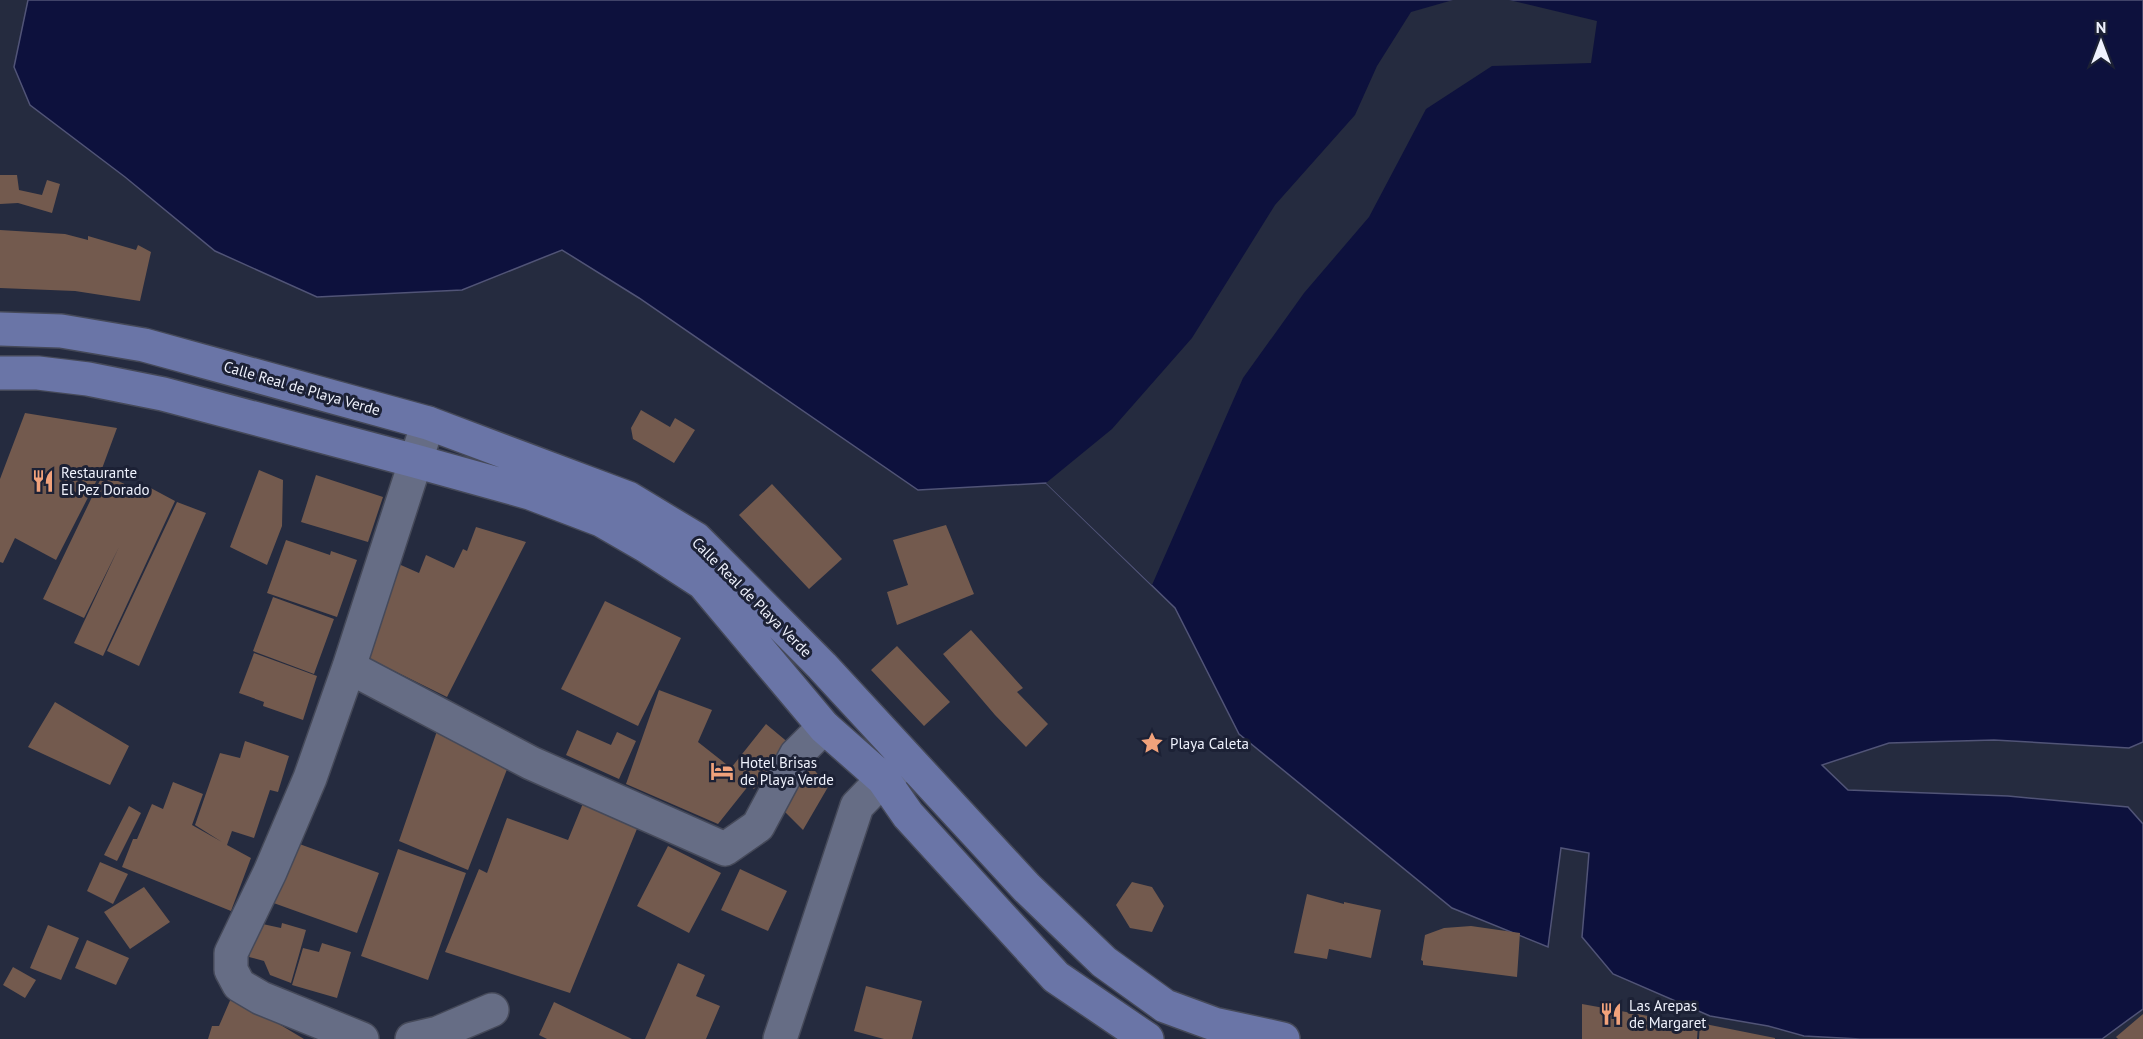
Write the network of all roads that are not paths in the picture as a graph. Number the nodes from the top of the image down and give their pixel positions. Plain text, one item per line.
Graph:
1 (0, 329) edge
2 (0, 373) edge
3 (428, 423) junction
4 (415, 461) junction
5 (349, 667) junction
6 (824, 728) junction
7 (909, 760) junction
8 (883, 779) junction
9 (1165, 1006) junction
10 (492, 1010) dead end
11 (1142, 1038) edge
12 (362, 1039) edge
13 (412, 1039) edge
14 (780, 1039) edge
15 (1283, 1039) edge

1 - 3 street, Calle Real de Playa Verde
2 - 4 street, Calle Real de Playa Verde
3 - 4 street
3 - 7 street, Calle Real de Playa Verde
4 - 5 street
4 - 6 street, Calle Real de Playa Verde
5 - 6 street
5 - 12 street
6 - 8 street, Calle Real de Playa Verde
7 - 8 street
7 - 9 street, Calle Real de Playa Verde
8 - 11 street, Calle Real de Playa Verde
8 - 14 street
9 - 11 street
9 - 15 street, Calle Real de Playa Verde
10 - 13 street

